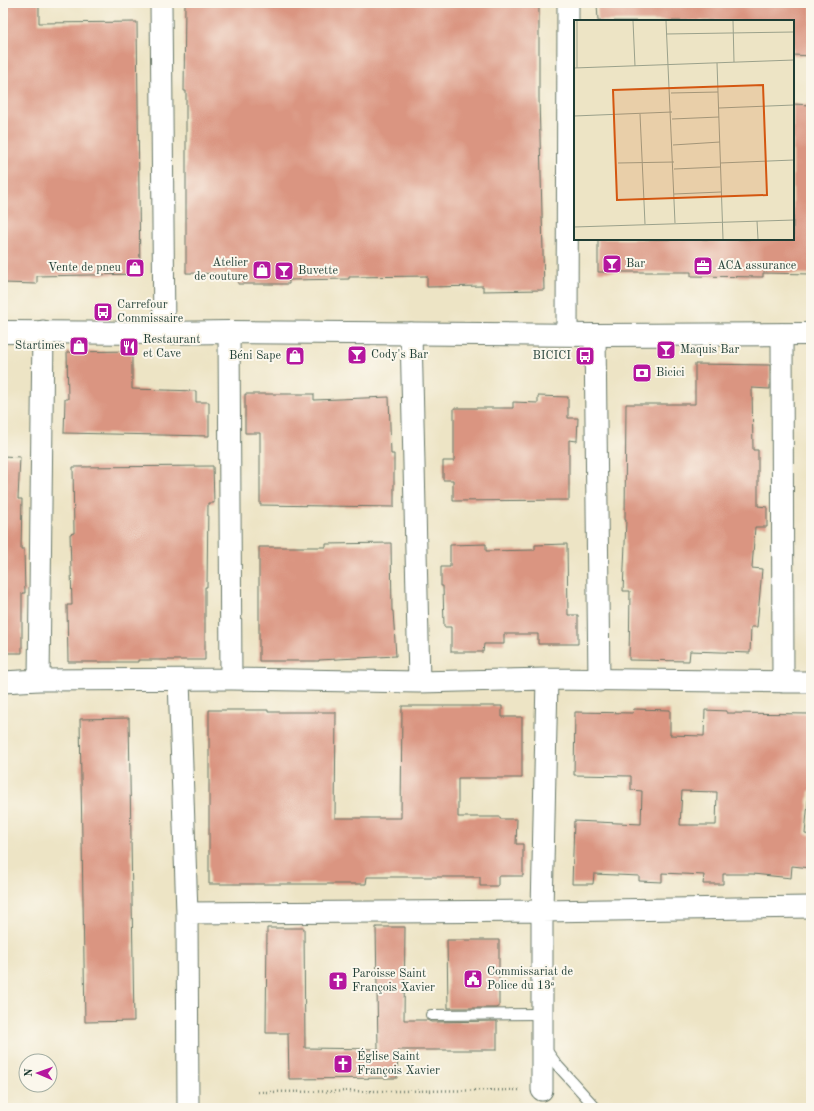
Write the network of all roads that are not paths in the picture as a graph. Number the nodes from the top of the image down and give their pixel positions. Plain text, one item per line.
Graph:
1 (161, 3) edge
2 (568, 3) edge
3 (43, 331) junction
4 (3, 332) edge
5 (228, 332) junction
6 (164, 333) junction
7 (411, 333) junction
8 (567, 334) junction
9 (782, 334) junction
10 (811, 334) edge
11 (595, 335) junction
12 (231, 679) junction
13 (39, 680) junction
14 (179, 680) junction
15 (547, 680) junction
16 (599, 681) junction
17 (3, 682) edge
18 (419, 682) junction
19 (783, 682) junction
20 (811, 682) edge
21 (811, 907) edge
22 (542, 911) junction
23 (187, 913) junction
24 (541, 1014) junction
25 (431, 1015) dead end
26 (542, 1044) junction
27 (542, 1090) road end
28 (188, 1108) edge
29 (596, 1108) edge

1 - 6 street
2 - 8 street
3 - 4 street
3 - 6 street
3 - 13 street
5 - 6 street
5 - 7 street
5 - 12 street
7 - 8 street
7 - 18 street
8 - 11 street
9 - 10 street
9 - 11 street
9 - 19 street
11 - 16 street
12 - 14 street
12 - 18 street
13 - 14 street
13 - 17 street
14 - 23 street
15 - 16 street
15 - 18 street
15 - 22 street
16 - 19 street
19 - 20 street
21 - 22 street
22 - 23 street
22 - 24 street
23 - 28 street
24 - 25 lane
24 - 26 street
26 - 27 street
26 - 29 lane

